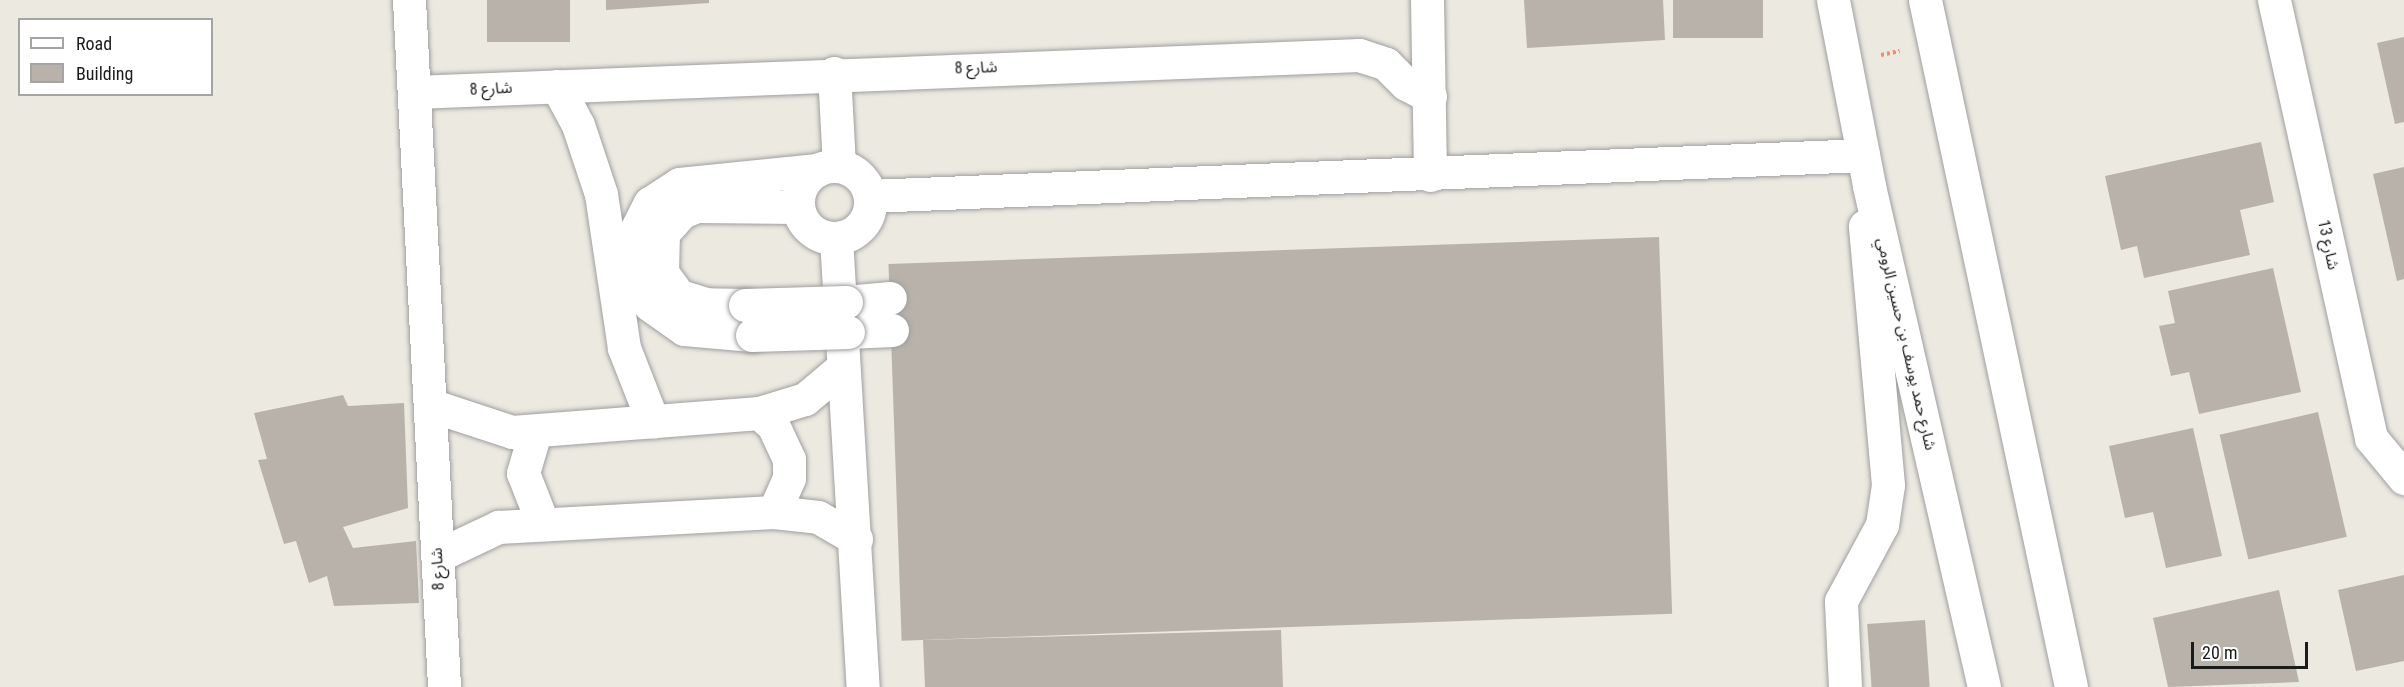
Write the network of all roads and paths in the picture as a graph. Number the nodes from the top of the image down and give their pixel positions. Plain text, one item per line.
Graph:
1 (409, 0) edge
2 (1427, 0) edge
3 (1833, 0) edge
4 (1925, 0) edge
5 (2274, 0) edge
6 (1934, 43) junction
7 (1845, 64) junction
8 (834, 73) junction
9 (557, 86) junction
10 (414, 92) junction
11 (1430, 96) junction
12 (828, 168) junction
13 (1866, 170) junction
14 (1430, 175) junction
15 (870, 196) junction
16 (798, 207) junction
17 (836, 238) junction
18 (890, 298) dead end
19 (847, 317) junction
20 (749, 320) junction
21 (892, 330) dead end
22 (843, 368) junction
23 (430, 405) junction
24 (759, 413) junction
25 (652, 422) junction
26 (535, 432) junction
27 (2404, 478) edge
28 (774, 512) junction
29 (543, 524) junction
30 (856, 539) junction
31 (437, 556) junction
32 (1980, 678) edge
33 (444, 687) edge
34 (863, 687) edge
35 (1845, 687) edge
36 (2071, 687) edge

1 - 10 street, شارع 8
2 - 11 street
3 - 7 street, شارع حمد يوسف بن حسين الرومي
4 - 6 street
5 - 27 street, شارع 13
6 - 7 path
6 - 36 street
7 - 13 street, شارع حمد يوسف بن حسين الرومي
8 - 9 street, شارع 8
8 - 11 street, شارع 8
8 - 12 street
9 - 10 street, شارع 8
9 - 25 street
10 - 23 street, شارع 8
11 - 14 street
12 - 15 street
12 - 16 street
12 - 20 street
13 - 14 street
13 - 32 street, شارع حمد يوسف بن حسين الرومي
13 - 35 street
14 - 15 street
15 - 17 street
16 - 17 street
16 - 20 street
17 - 22 street
18 - 19 street
19 - 20 street, bridge
19 - 21 street
22 - 24 street
22 - 30 street
23 - 26 street
23 - 31 street, شارع 8
24 - 25 street
24 - 28 street
25 - 26 street
26 - 29 street
28 - 29 street
28 - 30 street
29 - 31 street
30 - 34 street
31 - 33 street, شارع 8

